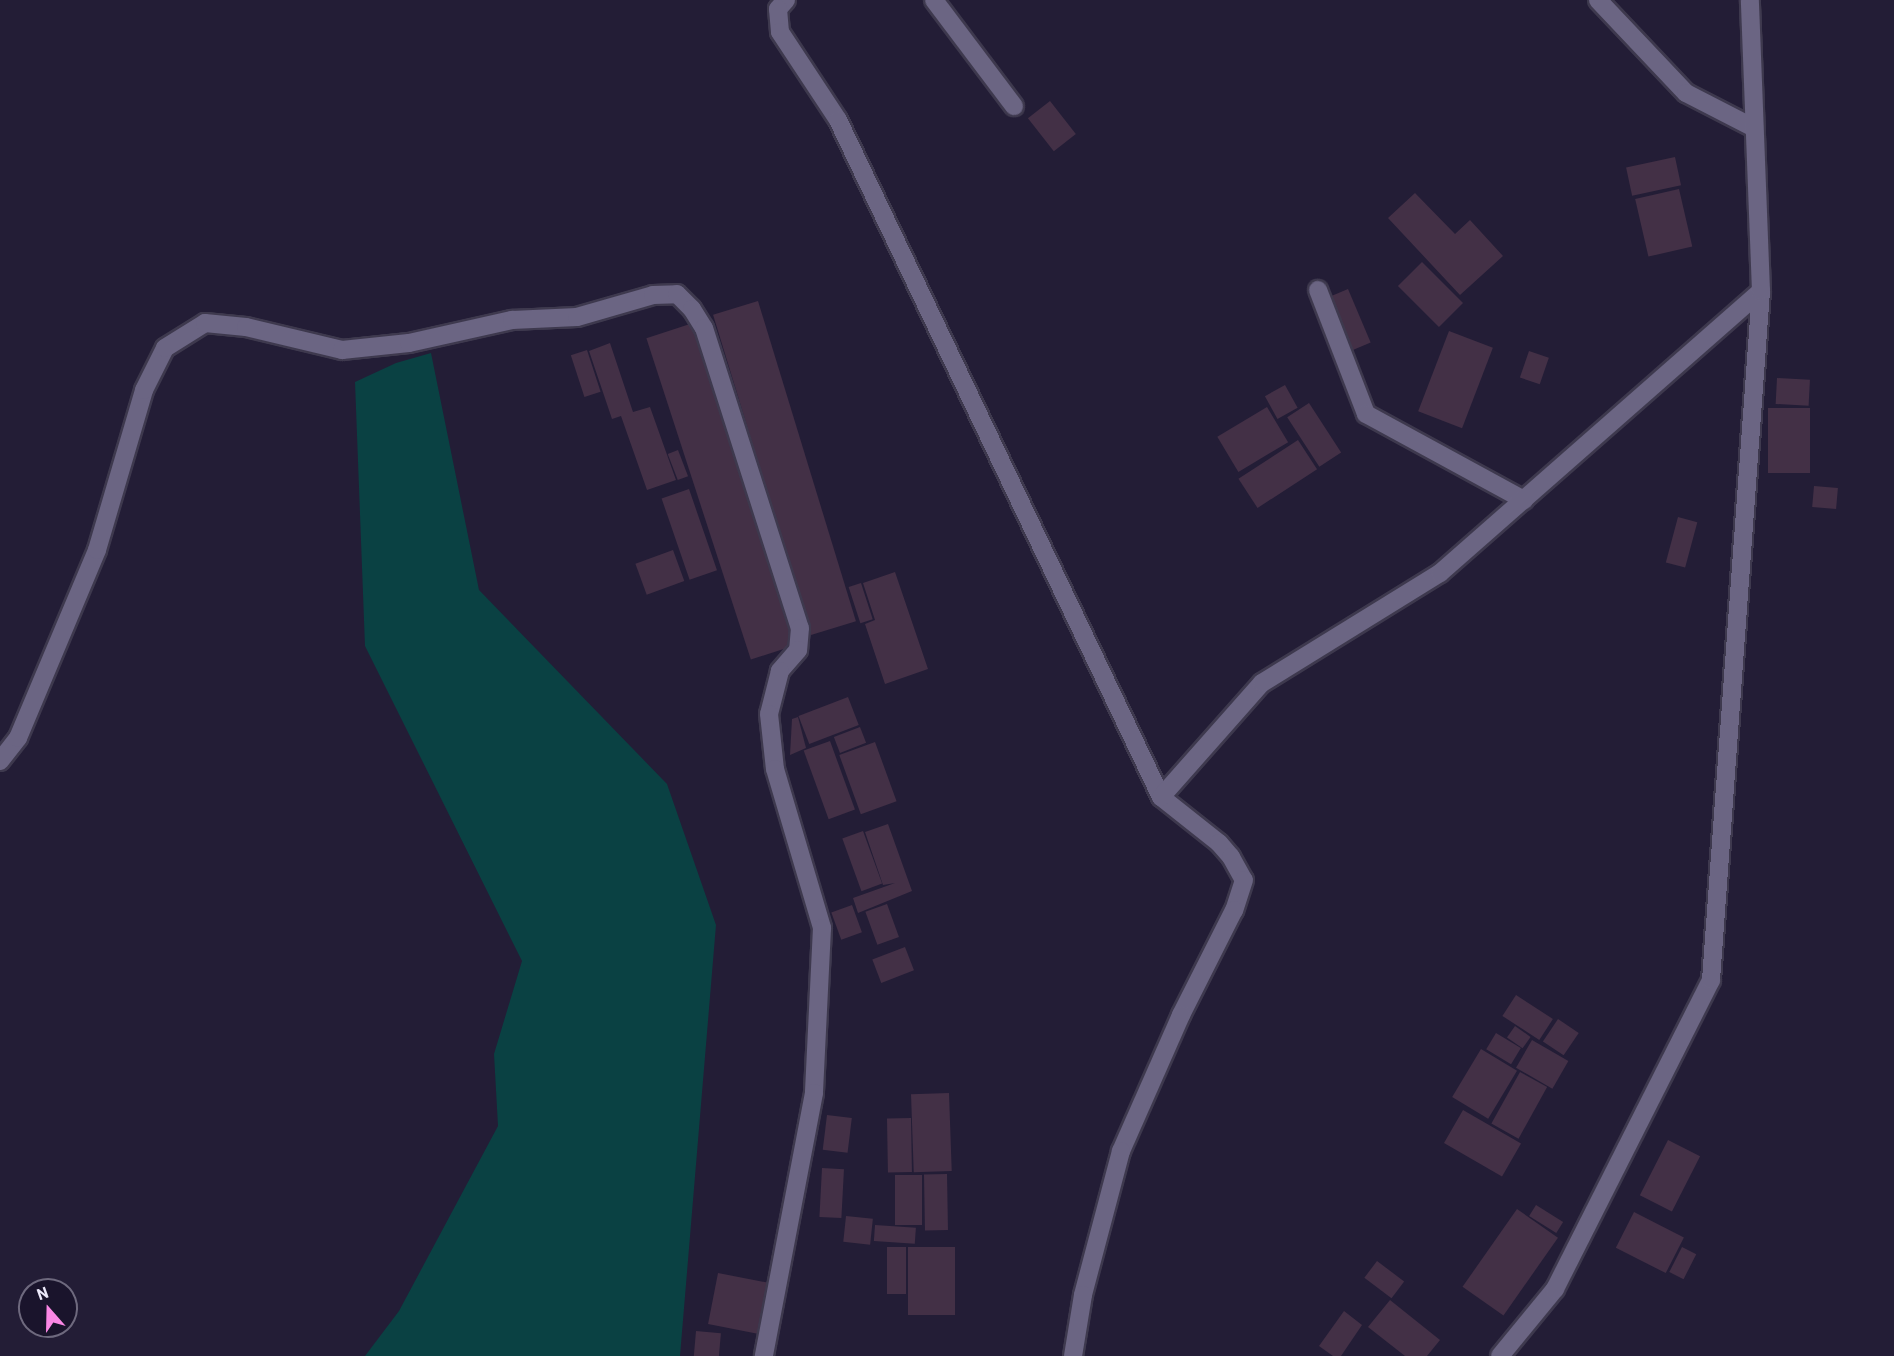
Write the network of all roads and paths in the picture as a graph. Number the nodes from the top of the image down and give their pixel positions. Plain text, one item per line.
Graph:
1 (786, 0) edge
2 (933, 0) edge
3 (1598, 0) edge
4 (1750, 0) edge
5 (1014, 106) dead end
6 (1754, 128) junction
7 (1318, 290) dead end
8 (1761, 291) junction
9 (1524, 500) junction
10 (0, 760) edge
11 (1161, 797) junction
12 (764, 1356) edge
13 (1073, 1356) edge
14 (1500, 1356) edge

1 - 11 street
2 - 5 street
3 - 6 street
4 - 6 street
6 - 8 street
7 - 9 street
8 - 9 street
8 - 14 street
9 - 11 street
10 - 12 street
11 - 13 street

